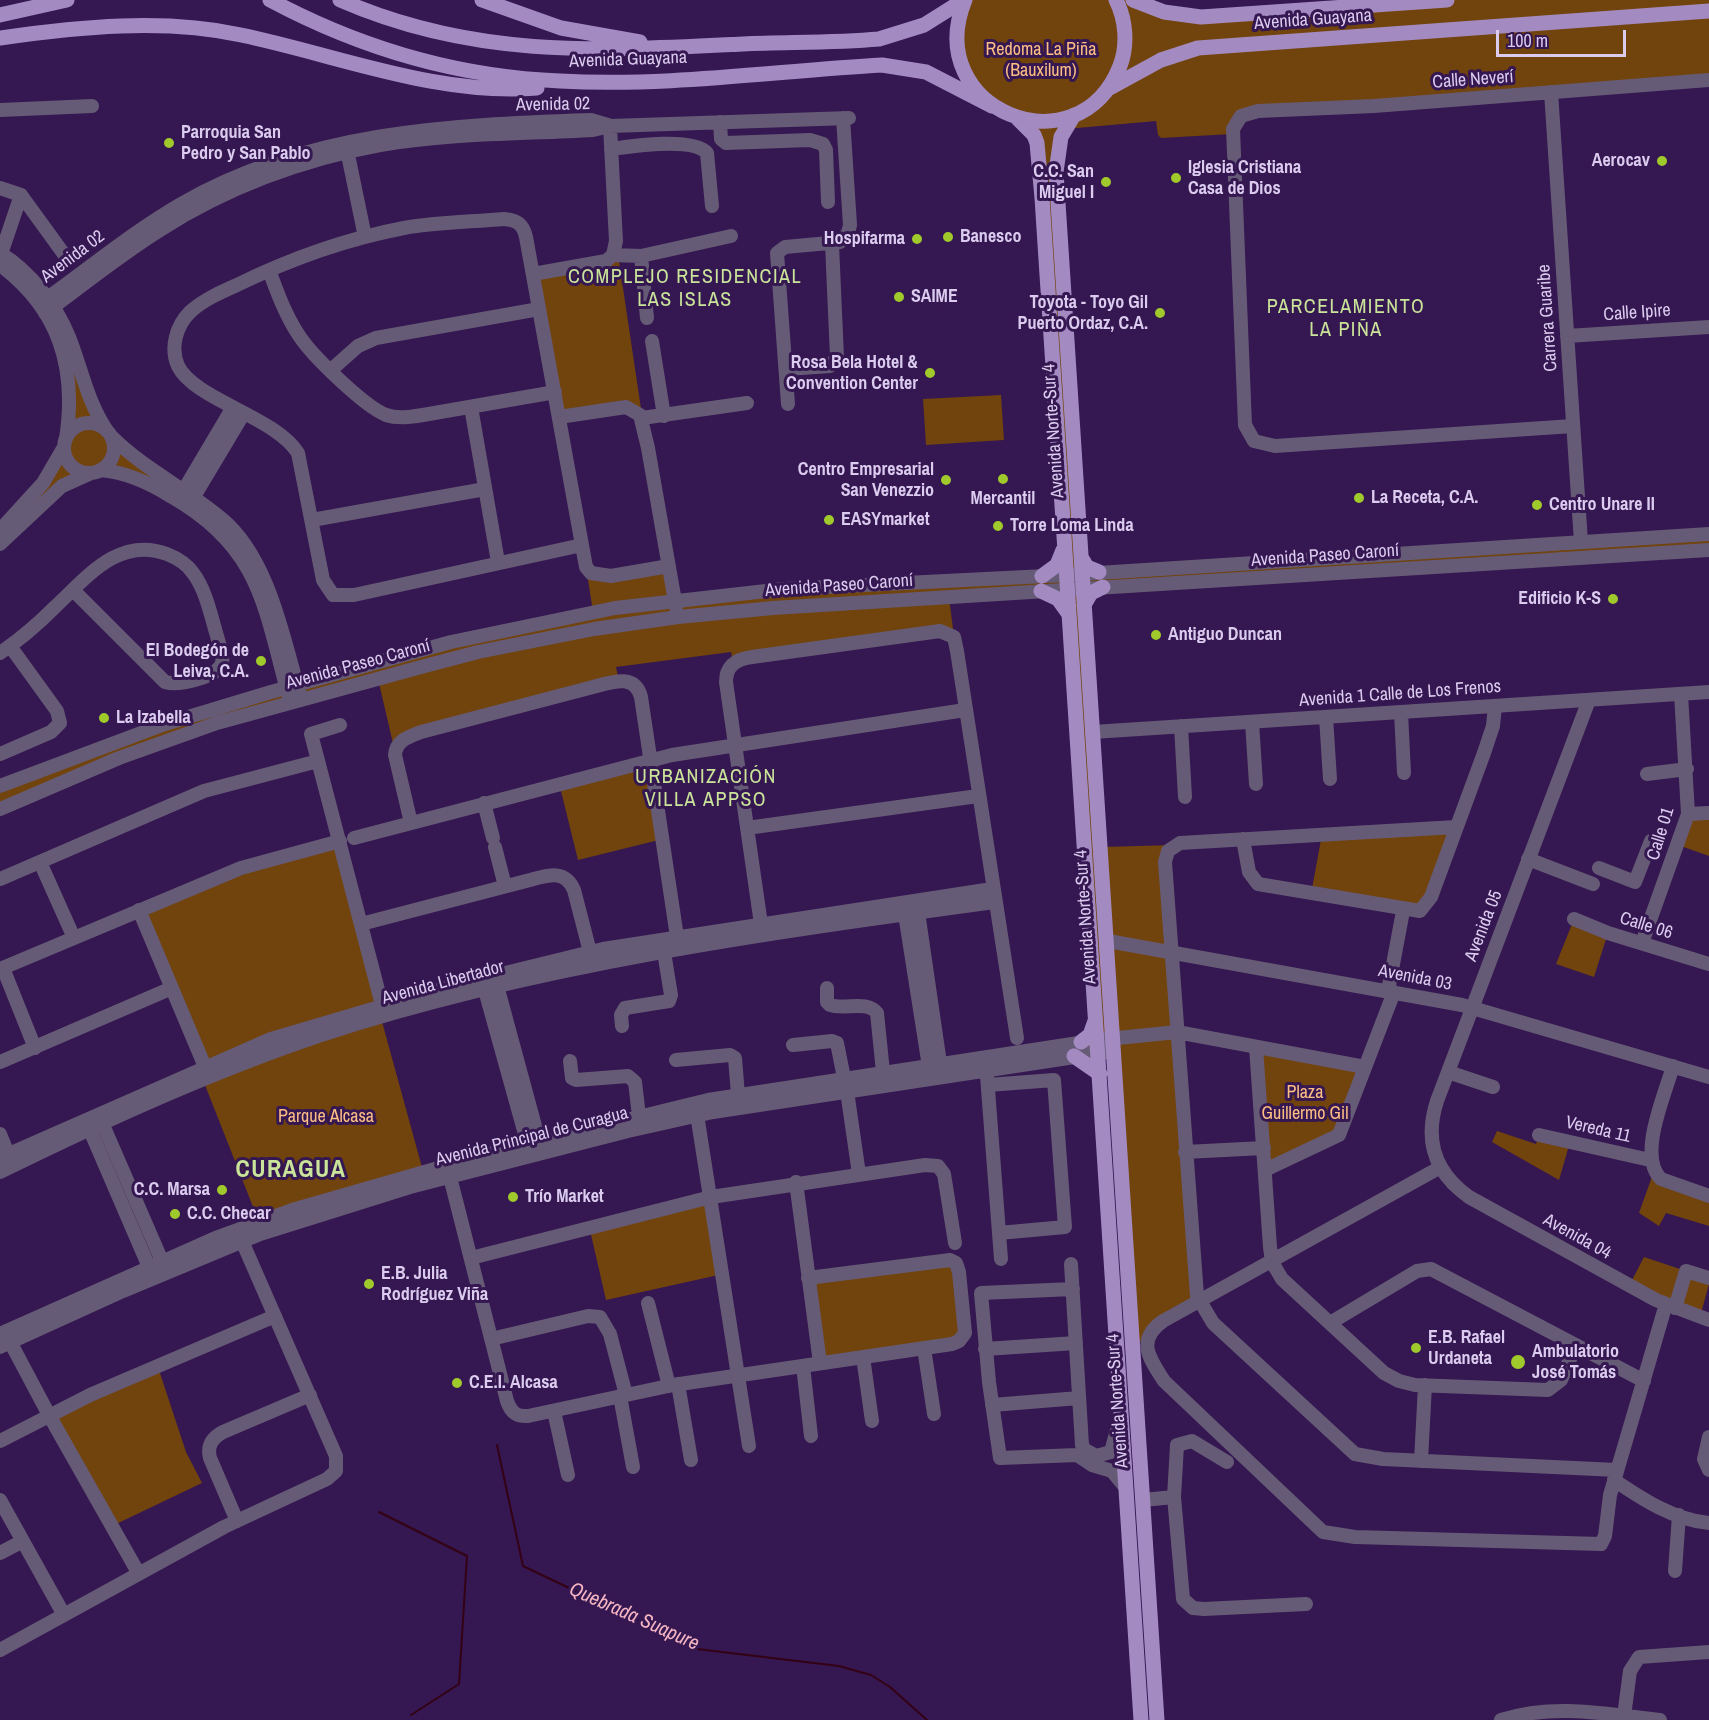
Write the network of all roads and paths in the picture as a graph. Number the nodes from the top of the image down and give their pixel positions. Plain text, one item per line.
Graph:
1 (18, 0) edge
2 (67, 0) edge
3 (270, 0) edge
4 (340, 0) edge
5 (482, 0) edge
6 (964, 0) edge
7 (1116, 0) edge
8 (1133, 0) edge
9 (1447, 0) edge
10 (0, 7) edge
11 (1709, 11) edge
12 (0, 15) edge
13 (0, 38) edge
14 (679, 48) junction
15 (1709, 80) edge
16 (606, 82) junction
17 (1108, 89) junction
18 (1551, 92) junction
19 (92, 106) dead end
20 (992, 106) junction
21 (0, 110) edge
22 (1074, 115) junction
23 (1018, 118) junction
24 (720, 122) junction
25 (610, 126) junction
26 (346, 147) junction
27 (611, 149) junction
28 (0, 188) edge
29 (21, 195) junction
30 (828, 202) dead end
31 (712, 206) dead end
32 (14, 214) junction
33 (44, 226) junction
34 (731, 236) dead end
35 (365, 237) junction
36 (832, 244) junction
37 (613, 255) junction
38 (641, 256) junction
39 (0, 257) edge
40 (66, 257) dead end
41 (268, 270) junction
42 (533, 274) junction
43 (46, 305) junction
44 (539, 309) junction
45 (647, 318) dead end
46 (1709, 327) edge
47 (1567, 336) junction
48 (652, 341) dead end
49 (786, 369) junction
50 (331, 370) junction
51 (555, 392) junction
52 (747, 403) dead end
53 (788, 404) dead end
54 (471, 407) junction
55 (238, 410) junction
56 (664, 416) junction
57 (559, 417) junction
58 (642, 418) junction
59 (1573, 426) junction
60 (109, 434) junction
61 (65, 443) junction
62 (96, 471) junction
63 (486, 489) junction
64 (185, 499) junction
65 (312, 520) junction
66 (0, 530) edge
67 (1709, 534) edge
68 (1581, 542) junction
69 (0, 544) edge
70 (582, 545) junction
71 (1064, 547) junction
72 (1709, 550) edge
73 (1081, 557) junction
74 (498, 562) junction
75 (669, 566) junction
76 (1101, 580) junction
77 (1083, 581) junction
78 (1066, 582) junction
79 (1042, 583) junction
80 (73, 590) junction
81 (675, 600) junction
82 (1084, 605) junction
83 (1068, 614) junction
84 (678, 617) junction
85 (5, 650) edge
86 (292, 686) junction
87 (1709, 692) edge
88 (1681, 694) junction
89 (1589, 700) junction
90 (296, 701) junction
91 (1495, 706) junction
92 (965, 710) junction
93 (1401, 712) junction
94 (1326, 717) junction
95 (1252, 722) junction
96 (340, 724) dead end
97 (1180, 726) junction
98 (1093, 732) junction
99 (736, 746) junction
100 (0, 754) edge
101 (652, 760) junction
102 (318, 761) junction
103 (1687, 769) junction
104 (1404, 773) dead end
105 (1647, 774) dead end
106 (1330, 779) dead end
107 (1256, 784) dead end
108 (0, 786) edge
109 (978, 796) junction
110 (1185, 797) dead end
111 (484, 803) junction
112 (0, 808) edge
113 (1709, 813) edge
114 (1688, 814) junction
115 (411, 822) junction
116 (1456, 826) junction
117 (747, 828) junction
118 (354, 838) dead end
119 (1243, 839) junction
120 (340, 841) junction
121 (1651, 841) dead end
122 (1528, 859) junction
123 (39, 862) junction
124 (1643, 863) junction
125 (1599, 868) dead end
126 (1668, 873) junction
127 (0, 879) edge
128 (1593, 884) dead end
129 (505, 886) junction
130 (994, 895) junction
131 (911, 908) junction
132 (139, 910) junction
133 (1403, 910) junction
134 (1574, 919) dead end
135 (361, 924) junction
136 (762, 930) junction
137 (677, 937) junction
138 (74, 938) junction
139 (1108, 941) junction
140 (1642, 943) junction
141 (590, 952) junction
142 (664, 952) junction
143 (1171, 952) junction
144 (1709, 964) edge
145 (2, 969) edge
146 (490, 982) junction
147 (172, 988) junction
148 (827, 988) dead end
149 (1391, 991) junction
150 (382, 1005) junction
151 (1473, 1007) junction
152 (1096, 1018) junction
153 (622, 1026) dead end
154 (1177, 1032) junction
155 (1017, 1038) dead end
156 (793, 1045) dead end
157 (1106, 1045) junction
158 (1256, 1047) junction
159 (35, 1048) junction
160 (1077, 1049) junction
161 (676, 1060) dead end
162 (570, 1061) dead end
163 (0, 1062) edge
164 (986, 1063) junction
165 (1674, 1066) junction
166 (1365, 1067) junction
167 (935, 1070) junction
168 (207, 1072) junction
169 (883, 1072) junction
170 (1448, 1072) junction
171 (1100, 1074) junction
172 (1709, 1077) edge
173 (845, 1084) junction
174 (988, 1085) junction
175 (1493, 1087) dead end
176 (738, 1095) junction
177 (697, 1109) junction
178 (639, 1116) junction
179 (94, 1121) junction
180 (0, 1134) edge
181 (1539, 1135) dead end
182 (535, 1148) junction
183 (1264, 1148) junction
184 (1185, 1152) junction
185 (4, 1156) edge
186 (1651, 1164) junction
187 (1439, 1168) junction
188 (1265, 1170) junction
189 (0, 1172) edge
190 (859, 1174) junction
191 (450, 1177) junction
192 (796, 1182) junction
193 (1709, 1196) edge
194 (711, 1197) junction
195 (999, 1233) junction
196 (242, 1241) junction
197 (955, 1243) dead end
198 (471, 1258) junction
199 (1001, 1259) dead end
200 (1272, 1262) junction
201 (1071, 1264) dead end
202 (158, 1270) junction
203 (808, 1278) junction
204 (1709, 1278) edge
205 (1073, 1289) junction
206 (648, 1303) dead end
207 (1199, 1304) junction
208 (1670, 1306) junction
209 (275, 1316) junction
210 (1709, 1320) edge
211 (1330, 1323) junction
212 (1149, 1338) junction
213 (4, 1339) edge
214 (492, 1339) junction
215 (1076, 1343) junction
216 (1134, 1344) junction
217 (1576, 1345) junction
218 (924, 1348) junction
219 (985, 1349) junction
220 (863, 1357) junction
221 (820, 1363) junction
222 (802, 1366) junction
223 (739, 1375) junction
224 (1644, 1381) junction
225 (674, 1385) junction
226 (1425, 1385) junction
227 (310, 1395) junction
228 (623, 1396) junction
229 (1079, 1398) junction
230 (992, 1405) junction
231 (554, 1411) junction
232 (1122, 1412) junction
233 (934, 1414) dead end
234 (49, 1415) junction
235 (872, 1421) dead end
236 (811, 1436) dead end
237 (1709, 1437) edge
238 (0, 1442) edge
239 (749, 1446) dead end
240 (1111, 1452) junction
241 (691, 1460) dead end
242 (1092, 1460) junction
243 (1422, 1461) junction
244 (1227, 1462) dead end
245 (633, 1467) dead end
246 (1709, 1470) edge
247 (1112, 1471) junction
248 (568, 1475) dead end
249 (1615, 1475) junction
250 (1126, 1488) junction
251 (1174, 1497) junction
252 (0, 1500) edge
253 (1143, 1500) junction
254 (1679, 1515) junction
255 (237, 1521) junction
256 (1709, 1523) edge
257 (23, 1541) junction
258 (0, 1553) edge
259 (1675, 1571) dead end
260 (139, 1574) junction
261 (1306, 1604) dead end
262 (64, 1615) junction
263 (0, 1650) edge
264 (1709, 1652) edge
265 (1624, 1716) junction
266 (1141, 1720) edge
267 (1157, 1720) edge
268 (1500, 1720) edge
269 (1660, 1720) edge

1 - 10 main road
2 - 12 main road
3 - 16 main road, Avenida Guayana
4 - 14 main road, Avenida Guayana
5 - 14 main road
6 - 14 main road, Avenida Guayana
6 - 20 main road
7 - 17 main road
8 - 9 main road, Avenida Guayana
11 - 17 main road, Avenida Guayana
13 - 16 main road
15 - 18 street, Calle Neverí
16 - 20 main road, Avenida Guayana
17 - 22 main road
18 - 47 street, Carrera Guaribe
18 - 59 street, Calle Neverí
19 - 21 street
20 - 23 main road, Avenida Guayana
22 - 23 main road
22 - 73 main road, Avenida Norte-Sur 4
23 - 71 main road, Avenida Norte-Sur 4
24 - 25 street, Avenida 02
24 - 30 street
24 - 36 street, Avenida 02
25 - 26 street, Avenida 02
25 - 27 street
26 - 35 street
26 - 43 street, Avenida 02
27 - 31 street
27 - 37 street
28 - 29 street
29 - 32 street
29 - 33 street
32 - 33 street
32 - 39 street
33 - 40 street
34 - 38 street
35 - 41 street
35 - 42 street
36 - 49 street
36 - 49 street
37 - 38 street
37 - 42 street
38 - 45 street
39 - 43 street
41 - 50 street
41 - 55 street
42 - 44 street
43 - 60 street
43 - 61 street
44 - 50 street
44 - 51 street
46 - 47 street, Calle Ipire
47 - 59 street, Carrera Guaribe
48 - 56 street
49 - 53 street
50 - 54 street
51 - 54 street
51 - 57 street
52 - 56 street
54 - 63 street
55 - 64 street
55 - 65 street
56 - 58 street
57 - 58 street
57 - 70 street
58 - 75 street
59 - 68 street, Carrera Guaribe
60 - 61 street
60 - 62 street
60 - 64 street
61 - 62 street
61 - 66 street
62 - 64 street
62 - 69 street
63 - 65 street
63 - 74 street
64 - 86 street
65 - 74 street
67 - 68 street, Avenida Paseo Caroní
68 - 76 street, Avenida Paseo Caroní
70 - 74 street
70 - 75 street
71 - 78 main road, Avenida Norte-Sur 4
71 - 79 main road
72 - 76 street, Avenida Paseo Caroní
73 - 76 main road
73 - 77 main road, Avenida Norte-Sur 4
75 - 81 street
76 - 77 street, Avenida Paseo Caroní
76 - 82 main road
77 - 78 street, Avenida Paseo Caroní
77 - 82 main road, Avenida Norte-Sur 4
78 - 79 street, Avenida Paseo Caroní
78 - 83 main road, Avenida Norte-Sur 4
79 - 81 street, Avenida Paseo Caroní
79 - 83 main road
79 - 84 street, Avenida Paseo Caroní
80 - 80 street
80 - 85 street
81 - 84 street
81 - 86 street, Avenida Paseo Caroní
82 - 98 main road, Avenida Norte-Sur 4
83 - 152 main road, Avenida Norte-Sur 4
84 - 90 street, Avenida Paseo Caroní
85 - 100 street
86 - 90 street
86 - 108 street, Avenida Paseo Caroní
87 - 88 street, Avenida 1 Calle de Los Frenos
88 - 89 street, Avenida 1 Calle de Los Frenos
88 - 103 street, Calle 01
89 - 91 street, Avenida 1 Calle de Los Frenos
89 - 122 street, Avenida 05
90 - 112 street, Avenida Paseo Caroní
91 - 93 street, Avenida 1 Calle de Los Frenos
91 - 116 street
92 - 99 street
92 - 99 street
92 - 109 street
93 - 94 street, Avenida 1 Calle de Los Frenos
93 - 104 street
94 - 95 street, Avenida 1 Calle de Los Frenos
94 - 106 street
95 - 97 street, Avenida 1 Calle de Los Frenos
95 - 107 street
96 - 102 street
97 - 98 street, Avenida 1 Calle de Los Frenos
97 - 110 street
98 - 139 main road, Avenida Norte-Sur 4
99 - 101 street
99 - 117 street
101 - 111 street
101 - 115 street
101 - 137 street
102 - 120 street
102 - 123 street
103 - 105 street
103 - 114 street, Calle 01
109 - 117 street
109 - 130 street
111 - 115 street
111 - 129 street
113 - 114 street
114 - 126 street, Calle 01
115 - 118 street
116 - 119 street
116 - 133 street
117 - 136 street
119 - 133 street
119 - 143 street
120 - 132 street
120 - 135 street
121 - 124 street
122 - 128 street
122 - 151 street, Avenida 05
123 - 127 street
123 - 138 street
124 - 125 street
124 - 126 street
126 - 140 street, Calle 01
129 - 135 street
129 - 141 street
130 - 131 street, Avenida Libertador
130 - 155 street
131 - 136 street, Avenida Libertador
131 - 167 street
132 - 138 street
132 - 147 street
133 - 149 street
134 - 140 street, Calle 06
135 - 150 street
136 - 137 street, Avenida Libertador
136 - 142 street, Avenida Libertador
137 - 141 street, Avenida Libertador
138 - 145 street
139 - 143 street, Avenida 03
139 - 157 main road, Avenida Norte-Sur 4
140 - 144 street, Calle 06
141 - 146 street, Avenida Libertador
142 - 146 street, Avenida Libertador
142 - 153 street
143 - 149 street, Avenida 03
143 - 154 street
145 - 159 street
146 - 150 street, Avenida Libertador
146 - 168 street, Avenida Libertador
146 - 182 street
147 - 159 street
147 - 168 street
148 - 169 street
149 - 151 street, Avenida 03
149 - 166 street
150 - 168 street, Avenida Libertador
151 - 165 street, Avenida 03
151 - 170 street, Avenida 05
152 - 157 main road, Avenida Norte-Sur 4
152 - 160 main road
154 - 157 street, Avenida Principal de Curagua
154 - 158 street, Avenida Principal de Curagua
154 - 184 street
156 - 173 street
157 - 160 street, Avenida Principal de Curagua
157 - 171 main road, Avenida Norte-Sur 4
157 - 216 main road, Avenida Norte-Sur 4
158 - 166 street, Avenida Principal de Curagua
158 - 183 street
159 - 163 street
160 - 164 street, Avenida Principal de Curagua
160 - 171 main road
161 - 176 street
162 - 178 street
164 - 167 street, Avenida Principal de Curagua
164 - 174 street
165 - 172 street, Avenida 03
165 - 186 street
166 - 188 street
167 - 169 street, Avenida Principal de Curagua
167 - 173 street, Avenida Principal de Curagua
168 - 179 street, Avenida Libertador
169 - 173 street, Avenida Principal de Curagua
170 - 175 street
170 - 187 street, Avenida 05
171 - 232 main road, Avenida Norte-Sur 4
173 - 176 street, Avenida Principal de Curagua
173 - 177 street, Avenida Principal de Curagua
173 - 190 street
174 - 195 street
174 - 195 street
176 - 177 street, Avenida Principal de Curagua
177 - 178 street, Avenida Principal de Curagua
177 - 182 street, Avenida Principal de Curagua
177 - 194 street
178 - 182 street, Avenida Principal de Curagua
179 - 185 street, Avenida Libertador
179 - 189 street, Avenida Libertador
179 - 202 street
180 - 185 street
181 - 186 street, Vereda 11
182 - 191 street, Avenida Principal de Curagua
182 - 202 street, Avenida Principal de Curagua
183 - 184 street
183 - 188 street
184 - 207 street
186 - 193 street
187 - 200 street
187 - 208 street, Avenida 04
188 - 200 street
190 - 192 street
190 - 197 street
191 - 196 street, Avenida Principal de Curagua
191 - 198 street
192 - 194 street
192 - 203 street
194 - 198 street
194 - 223 street
195 - 199 street
196 - 202 street, Avenida Principal de Curagua
196 - 209 street
198 - 214 street
200 - 207 street
200 - 211 street
201 - 205 street
202 - 213 street, Avenida Principal de Curagua
203 - 218 street
203 - 221 street
204 - 208 street
205 - 215 street
205 - 219 street
206 - 225 street
207 - 212 street
207 - 243 street
208 - 210 street, Avenida 04
208 - 224 street
209 - 227 street
209 - 234 street
211 - 217 street
211 - 226 street
212 - 216 street
212 - 249 street
213 - 234 street
214 - 228 street
214 - 231 street
215 - 219 street
215 - 229 street
216 - 253 main road, Avenida Norte-Sur 4
217 - 224 street
217 - 226 street
218 - 220 street
218 - 233 street
219 - 230 street
220 - 221 street
220 - 235 street
221 - 222 street
222 - 223 street
222 - 236 street
223 - 225 street
223 - 239 street
224 - 249 street
225 - 228 street
225 - 241 street
226 - 243 street
227 - 255 street
227 - 255 street
228 - 231 street
228 - 245 street
229 - 230 street
229 - 242 street
230 - 242 street
231 - 248 street
232 - 240 street
232 - 250 main road, Avenida Norte-Sur 4
234 - 238 street
234 - 260 street
237 - 246 street
240 - 242 street
240 - 247 street
242 - 247 street
243 - 249 street
244 - 251 street
247 - 250 street
249 - 254 street
250 - 266 main road, Avenida Norte-Sur 4
251 - 253 street
251 - 261 street
252 - 257 street
253 - 267 main road, Avenida Norte-Sur 4
254 - 256 street
254 - 259 street
255 - 260 street
257 - 258 street
257 - 262 street
260 - 262 street
262 - 263 street
264 - 265 street
265 - 268 street
265 - 269 street

